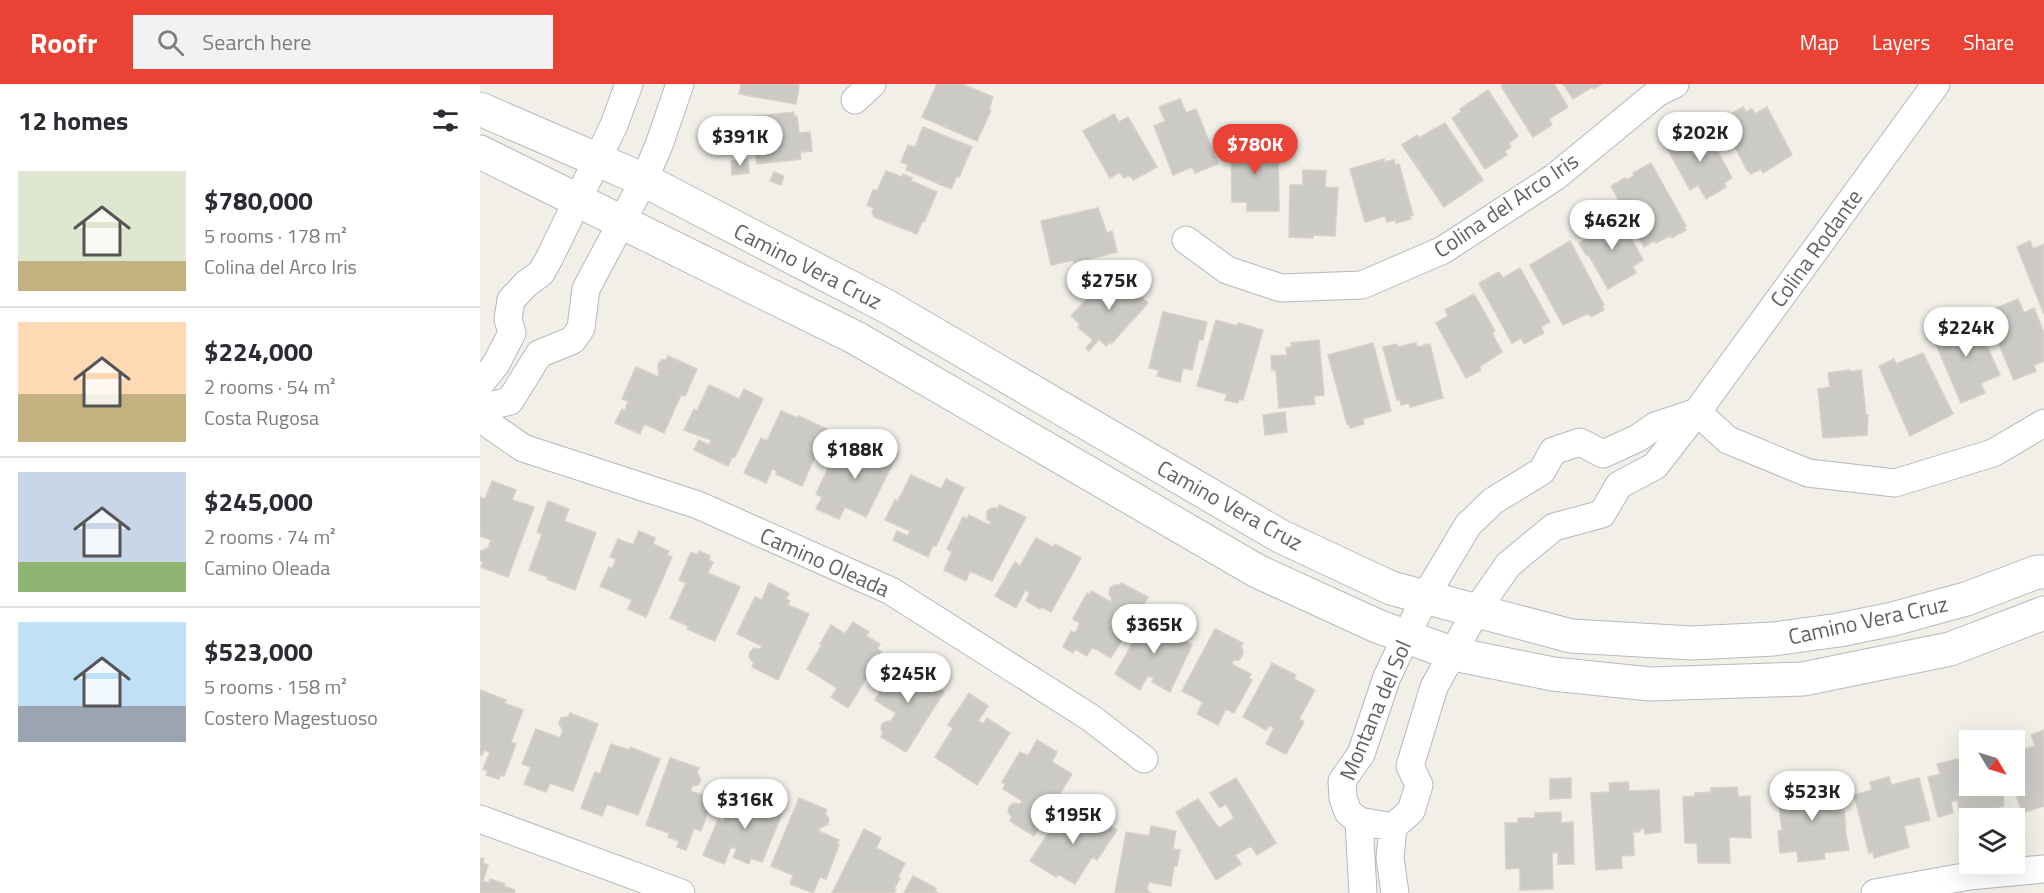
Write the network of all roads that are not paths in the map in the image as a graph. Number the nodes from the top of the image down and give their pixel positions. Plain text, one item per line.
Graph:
1 (629, 84) edge
2 (680, 84) edge
3 (1676, 84) edge
4 (1924, 88) edge
5 (480, 109) edge
6 (480, 152) edge
7 (597, 160) junction
8 (644, 180) junction
9 (577, 201) junction
10 (621, 223) junction
11 (1186, 240) dead end
12 (512, 333) junction
13 (539, 354) junction
14 (481, 404) edge
15 (1697, 412) junction
16 (2044, 423) edge
17 (1603, 454) junction
18 (1619, 484) junction
19 (2044, 572) edge
20 (1425, 597) junction
21 (1476, 611) junction
22 (2044, 613) edge
23 (1406, 637) junction
24 (1454, 654) junction
25 (1144, 759) dead end
26 (480, 819) edge
27 (1359, 821) junction
28 (1393, 827) junction
29 (2044, 869) edge
30 (681, 893) edge
31 (1363, 893) edge
32 (1395, 893) edge
33 (1875, 893) edge

1 - 7 street
2 - 8 street
3 - 11 street, Colina del Arco Iris
4 - 15 street, Colina Rodante
5 - 7 main road, Camino Vera Cruz
6 - 9 main road, Camino Vera Cruz
7 - 8 main road, Camino Vera Cruz
7 - 9 street
8 - 10 street
8 - 20 main road, Camino Vera Cruz
9 - 10 main road, Camino Vera Cruz
9 - 12 street
10 - 13 street
10 - 23 main road, Camino Vera Cruz
12 - 13 street
12 - 14 street
13 - 14 street
14 - 25 street, Camino Oleada
15 - 16 street
15 - 17 street
15 - 18 street, Colina Rodante
17 - 18 street
17 - 20 street
18 - 21 street
19 - 21 main road, Camino Vera Cruz
20 - 21 main road, Camino Vera Cruz
20 - 23 street, Montana del Sol
21 - 24 street, Montana del Sol
22 - 24 main road, Camino Vera Cruz
23 - 24 main road, Camino Vera Cruz
23 - 27 street, Montana del Sol
24 - 28 street, Montana del Sol
26 - 30 street
27 - 28 street
27 - 31 street
28 - 32 street
29 - 33 street

